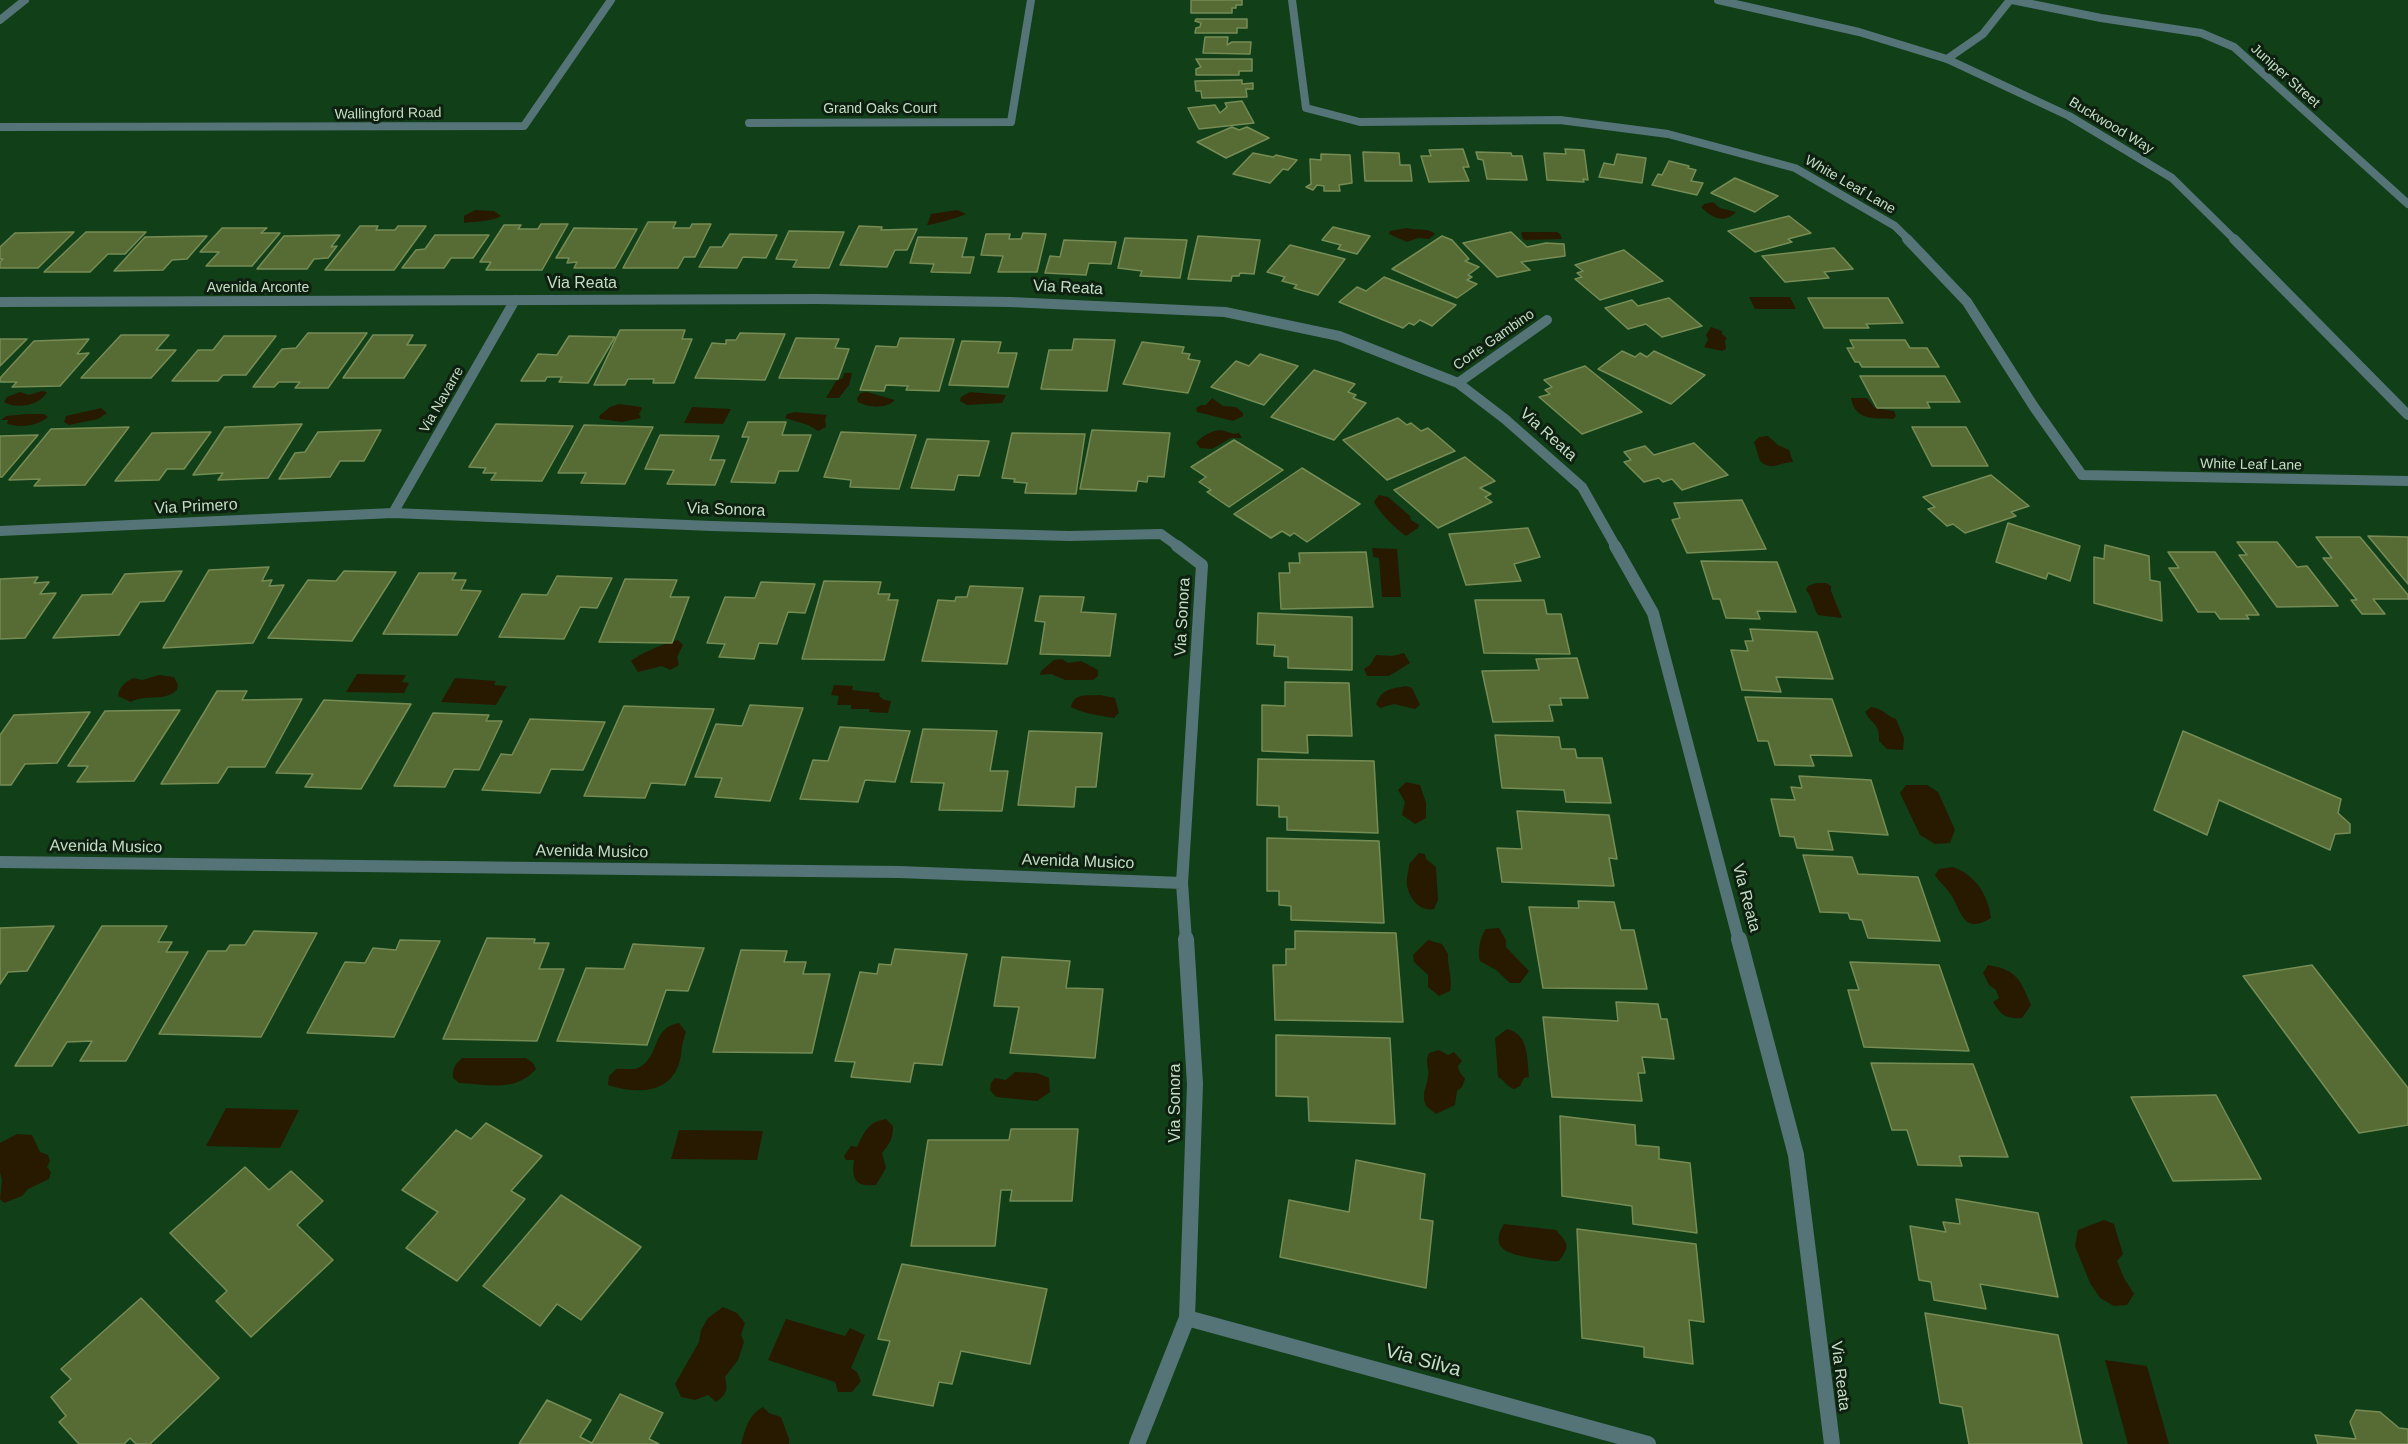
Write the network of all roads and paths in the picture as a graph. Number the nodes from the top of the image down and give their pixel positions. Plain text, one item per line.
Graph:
1 (25, 0) edge
2 (611, 0) edge
3 (1031, 0) edge
4 (1292, 0) edge
5 (1718, 0) edge
6 (2011, 0) edge
7 (0, 20) edge
8 (1947, 58) junction
9 (749, 123) dead end
10 (0, 127) edge
11 (2408, 204) edge
12 (515, 300) junction
13 (0, 302) edge
14 (1547, 320) dead end
15 (1458, 383) junction
16 (2408, 415) edge
17 (2408, 481) edge
18 (393, 513) junction
19 (0, 531) edge
20 (0, 862) edge
21 (1182, 883) junction
22 (1187, 1318) junction
23 (1137, 1444) edge
24 (1648, 1444) edge
25 (1832, 1444) edge

1 - 7 street
2 - 10 street, Wallingford Road
3 - 9 street, Grand Oaks Court
4 - 17 street, White Leaf Lane
5 - 8 street, Buckwood Way
6 - 8 street
6 - 11 street, Juniper Street
8 - 16 street, Buckwood Way
12 - 13 street, Avenida Arconte
12 - 15 street, Via Reata
12 - 18 street, Via Navarre
14 - 15 street, Corte Gambino
15 - 25 street, Via Reata
18 - 19 street, Via Primero
18 - 21 street, Via Sonora
20 - 21 street, Avenida Musico
21 - 22 street, Via Sonora
22 - 23 street, Via Sonora
22 - 24 street, Via Silva

